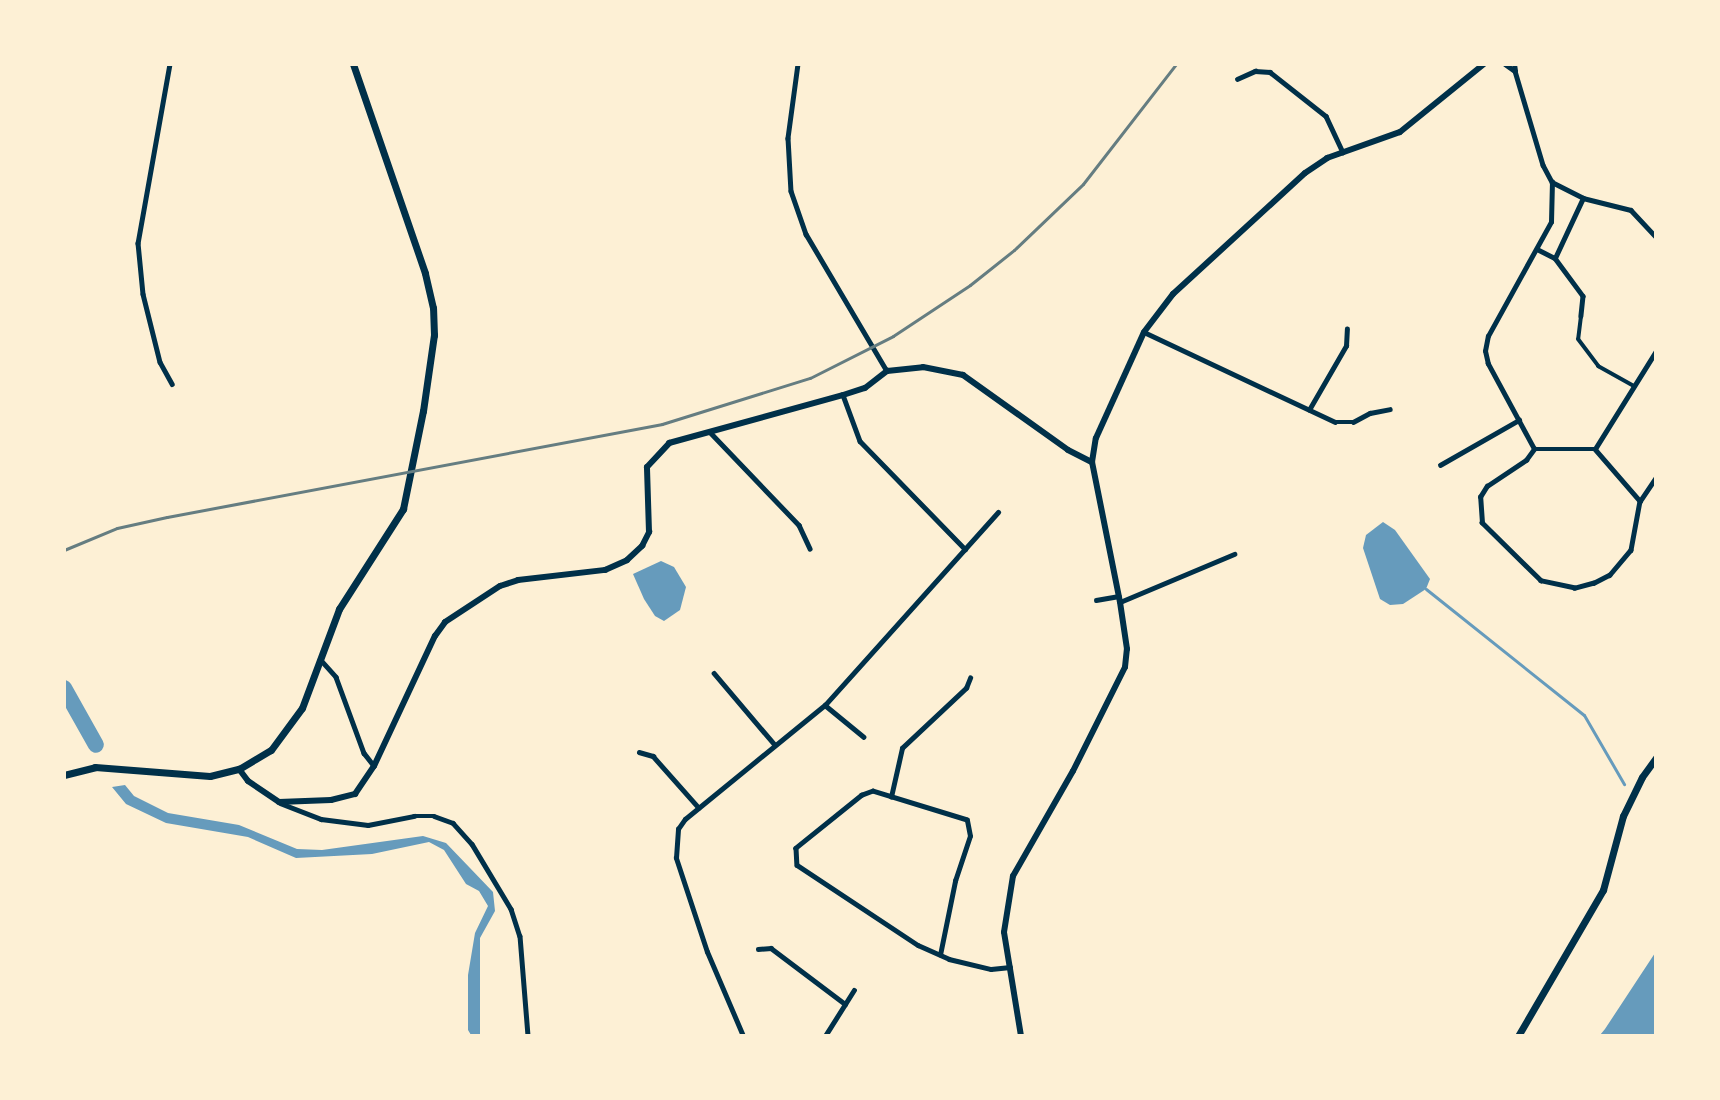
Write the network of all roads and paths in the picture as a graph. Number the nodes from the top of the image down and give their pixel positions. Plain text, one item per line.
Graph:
1 (170, 64) edge
2 (353, 64) edge
3 (798, 64) edge
4 (1484, 64) edge
5 (1505, 64) edge
6 (1515, 64) edge
7 (1515, 71) junction
8 (1237, 80) dead end
9 (1343, 152) junction
10 (1552, 182) junction
11 (1583, 198) junction
12 (1656, 237) edge
13 (1537, 249) junction
14 (1555, 258) junction
15 (1581, 316) joint
16 (1347, 329) dead end
17 (1144, 332) junction
18 (1656, 351) edge
19 (887, 371) junction
20 (172, 384) dead end
21 (1634, 386) junction
22 (843, 395) junction
23 (1309, 410) junction
24 (1390, 410) dead end
25 (1519, 420) junction
26 (710, 432) junction
27 (1534, 449) junction
28 (1595, 449) junction
29 (1092, 462) junction
30 (1440, 465) dead end
31 (1656, 477) edge
32 (1640, 501) junction
33 (998, 512) dead end
34 (810, 549) dead end
35 (965, 549) junction
36 (1234, 554) dead end
37 (1120, 599) junction
38 (1096, 600) dead end
39 (320, 659) junction
40 (714, 673) dead end
41 (970, 678) dead end
42 (825, 705) junction
43 (864, 737) dead end
44 (775, 745) junction
45 (639, 752) dead end
46 (1656, 758) edge
47 (374, 766) junction
48 (239, 769) junction
49 (64, 775) edge
50 (891, 797) junction
51 (279, 802) junction
52 (699, 808) junction
53 (758, 949) dead end
54 (940, 955) junction
55 (1010, 967) junction
56 (854, 990) dead end
57 (845, 1004) junction
58 (528, 1035) edge
59 (743, 1035) edge
60 (825, 1035) edge
61 (1021, 1035) edge
62 (1518, 1035) edge

1 - 20 street
2 - 39 main road
3 - 19 street
4 - 9 street
5 - 7 street
6 - 7 street
7 - 10 street
8 - 9 street
9 - 17 street
10 - 11 street
10 - 13 street
11 - 12 street
11 - 14 street
13 - 14 street
13 - 25 street
14 - 15 street
15 - 21 street
16 - 23 street
17 - 23 street
17 - 29 street
18 - 21 street
19 - 22 street
19 - 29 street
21 - 28 street
22 - 26 street
22 - 35 street
23 - 24 street
25 - 27 street
25 - 30 street
26 - 34 street
26 - 47 street
27 - 28 street
27 - 32 street
28 - 32 street
29 - 37 street
31 - 32 street
33 - 35 street
35 - 42 street
36 - 37 street
37 - 38 street
37 - 55 street
39 - 47 street
39 - 48 main road
40 - 44 street
41 - 50 street
42 - 43 street
42 - 44 street
44 - 52 street
45 - 52 street
46 - 62 main road
47 - 51 street
48 - 49 main road
48 - 51 street
50 - 54 street
50 - 54 street
51 - 58 street
52 - 59 street
53 - 57 street
54 - 55 street
55 - 61 street
56 - 57 street
57 - 60 street

